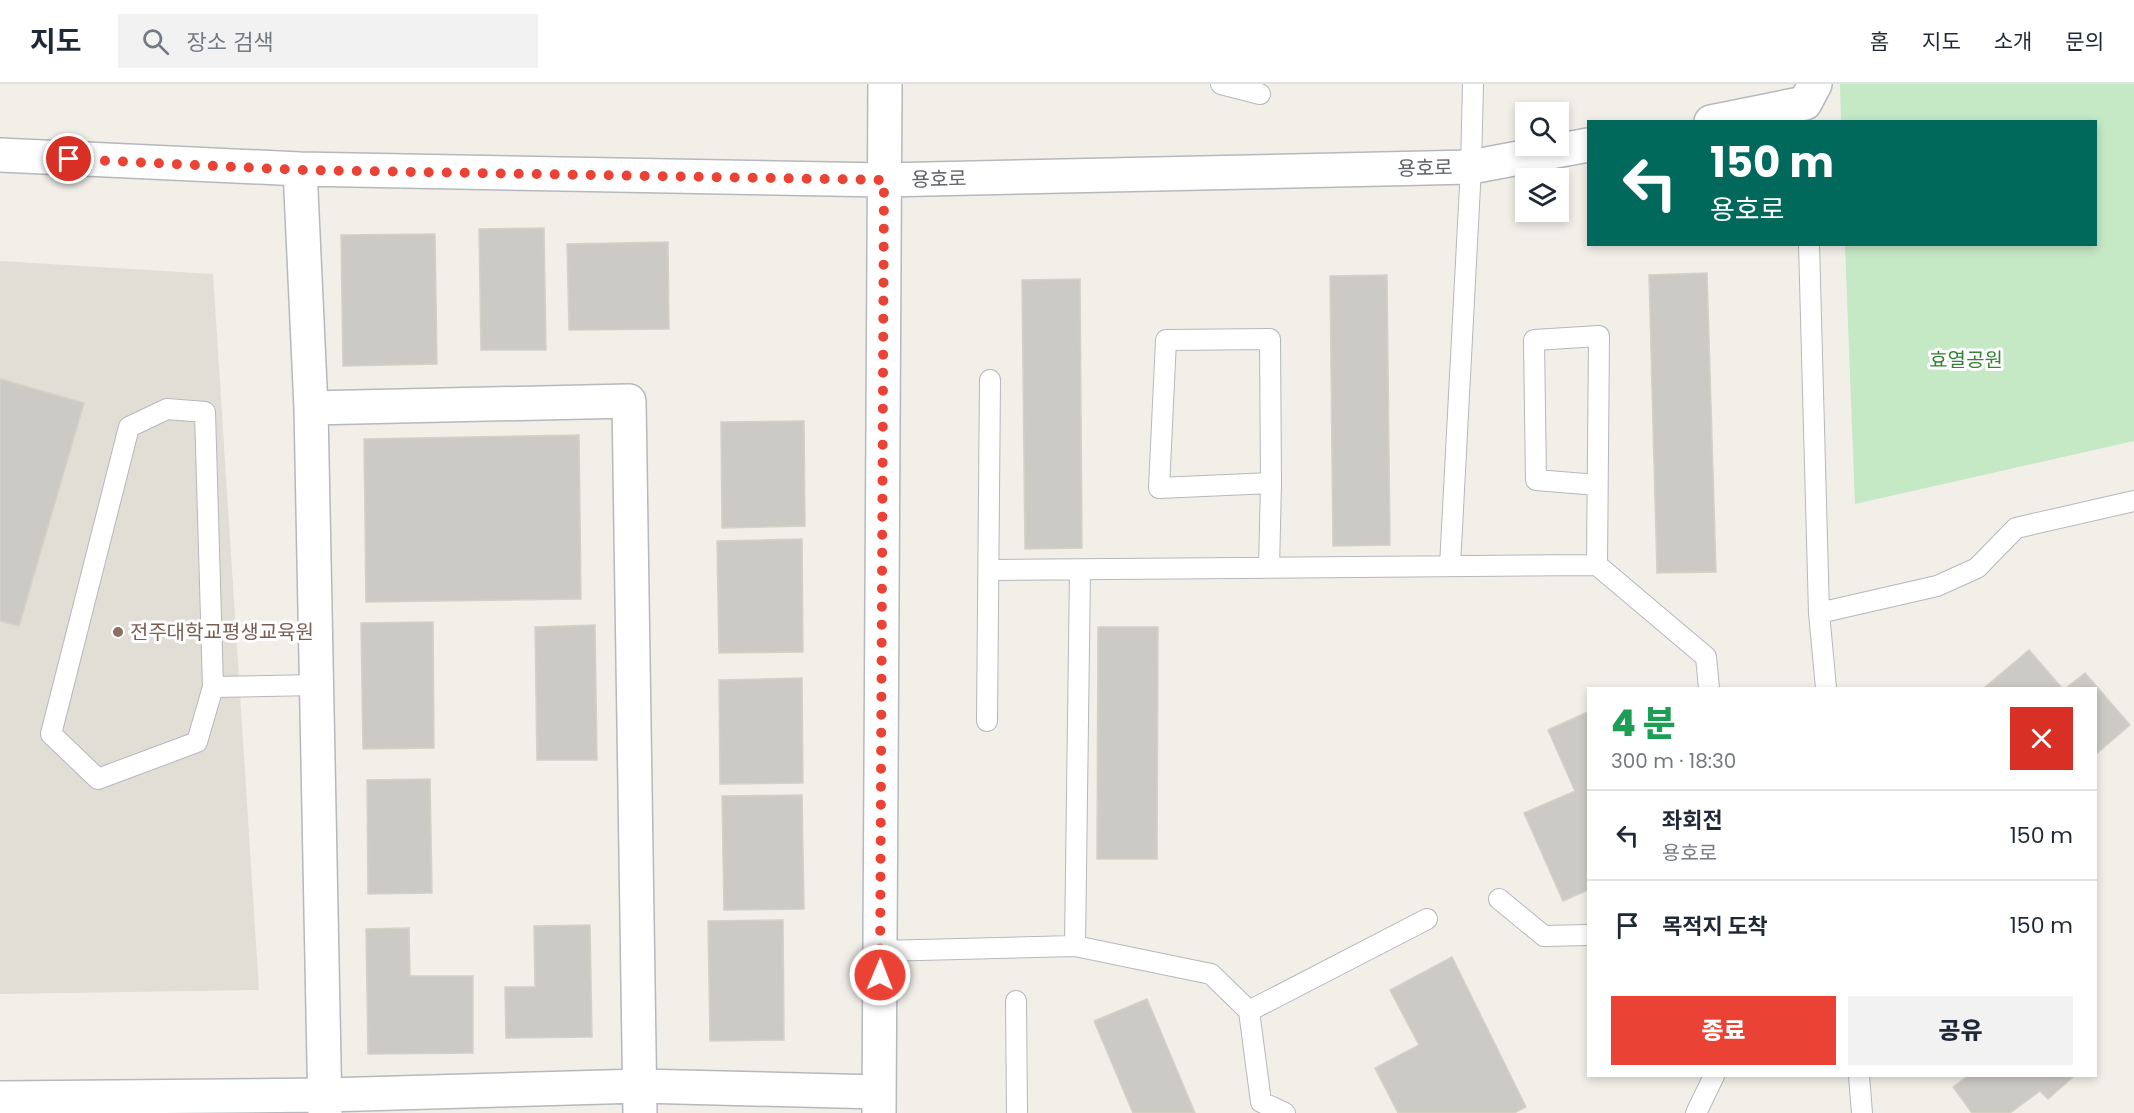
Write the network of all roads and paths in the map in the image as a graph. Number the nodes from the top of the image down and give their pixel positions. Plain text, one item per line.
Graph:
1 (885, 84) edge
2 (1221, 84) edge
3 (1473, 84) edge
4 (1260, 94) dead end
5 (1809, 103) edge
6 (1721, 120) edge
7 (1587, 145) edge
8 (0, 155) edge
9 (1471, 167) junction
10 (300, 170) junction
11 (884, 180) junction
12 (1809, 246) edge
13 (990, 380) dead end
14 (311, 408) junction
15 (1271, 483) junction
16 (1598, 485) junction
17 (2134, 501) edge
18 (1597, 565) junction
19 (1450, 567) junction
20 (1269, 568) junction
21 (990, 570) junction
22 (1080, 570) junction
23 (1819, 613) junction
24 (316, 685) junction
25 (213, 687) junction
26 (1709, 687) edge
27 (1826, 687) edge
28 (987, 721) dead end
29 (1499, 899) dead end
30 (1427, 919) dead end
31 (1587, 935) edge
32 (1075, 946) junction
33 (880, 951) junction
34 (1016, 1001) dead end
35 (1249, 1011) junction
36 (1714, 1077) edge
37 (1859, 1077) edge
38 (0, 1098) edge
39 (640, 1100) edge
40 (879, 1102) edge
41 (326, 1104) edge
42 (1258, 1107) edge
43 (1017, 1113) edge
44 (1285, 1113) edge
45 (1696, 1113) edge
46 (1862, 1113) edge

1 - 11 street
2 - 4 lane
3 - 9 lane
5 - 6 street
7 - 9 street, 용호로
8 - 10 street, 용호로
9 - 11 street, 용호로
9 - 19 lane
10 - 11 street, 용호로
10 - 14 street
11 - 33 street
12 - 23 lane
13 - 21 lane
14 - 24 street
14 - 39 street
15 - 15 lane
15 - 20 lane
16 - 16 lane
16 - 18 lane
17 - 23 lane
18 - 19 lane
18 - 26 lane
19 - 20 lane
20 - 22 lane
21 - 22 lane
21 - 28 lane
22 - 32 lane
23 - 27 lane
24 - 25 lane
24 - 41 street
25 - 25 lane
29 - 31 lane
30 - 35 lane
32 - 33 lane
32 - 35 lane
33 - 40 street
34 - 43 lane
35 - 42 lane
36 - 45 lane
37 - 46 lane
38 - 41 street
39 - 40 street
39 - 41 street
42 - 44 lane

